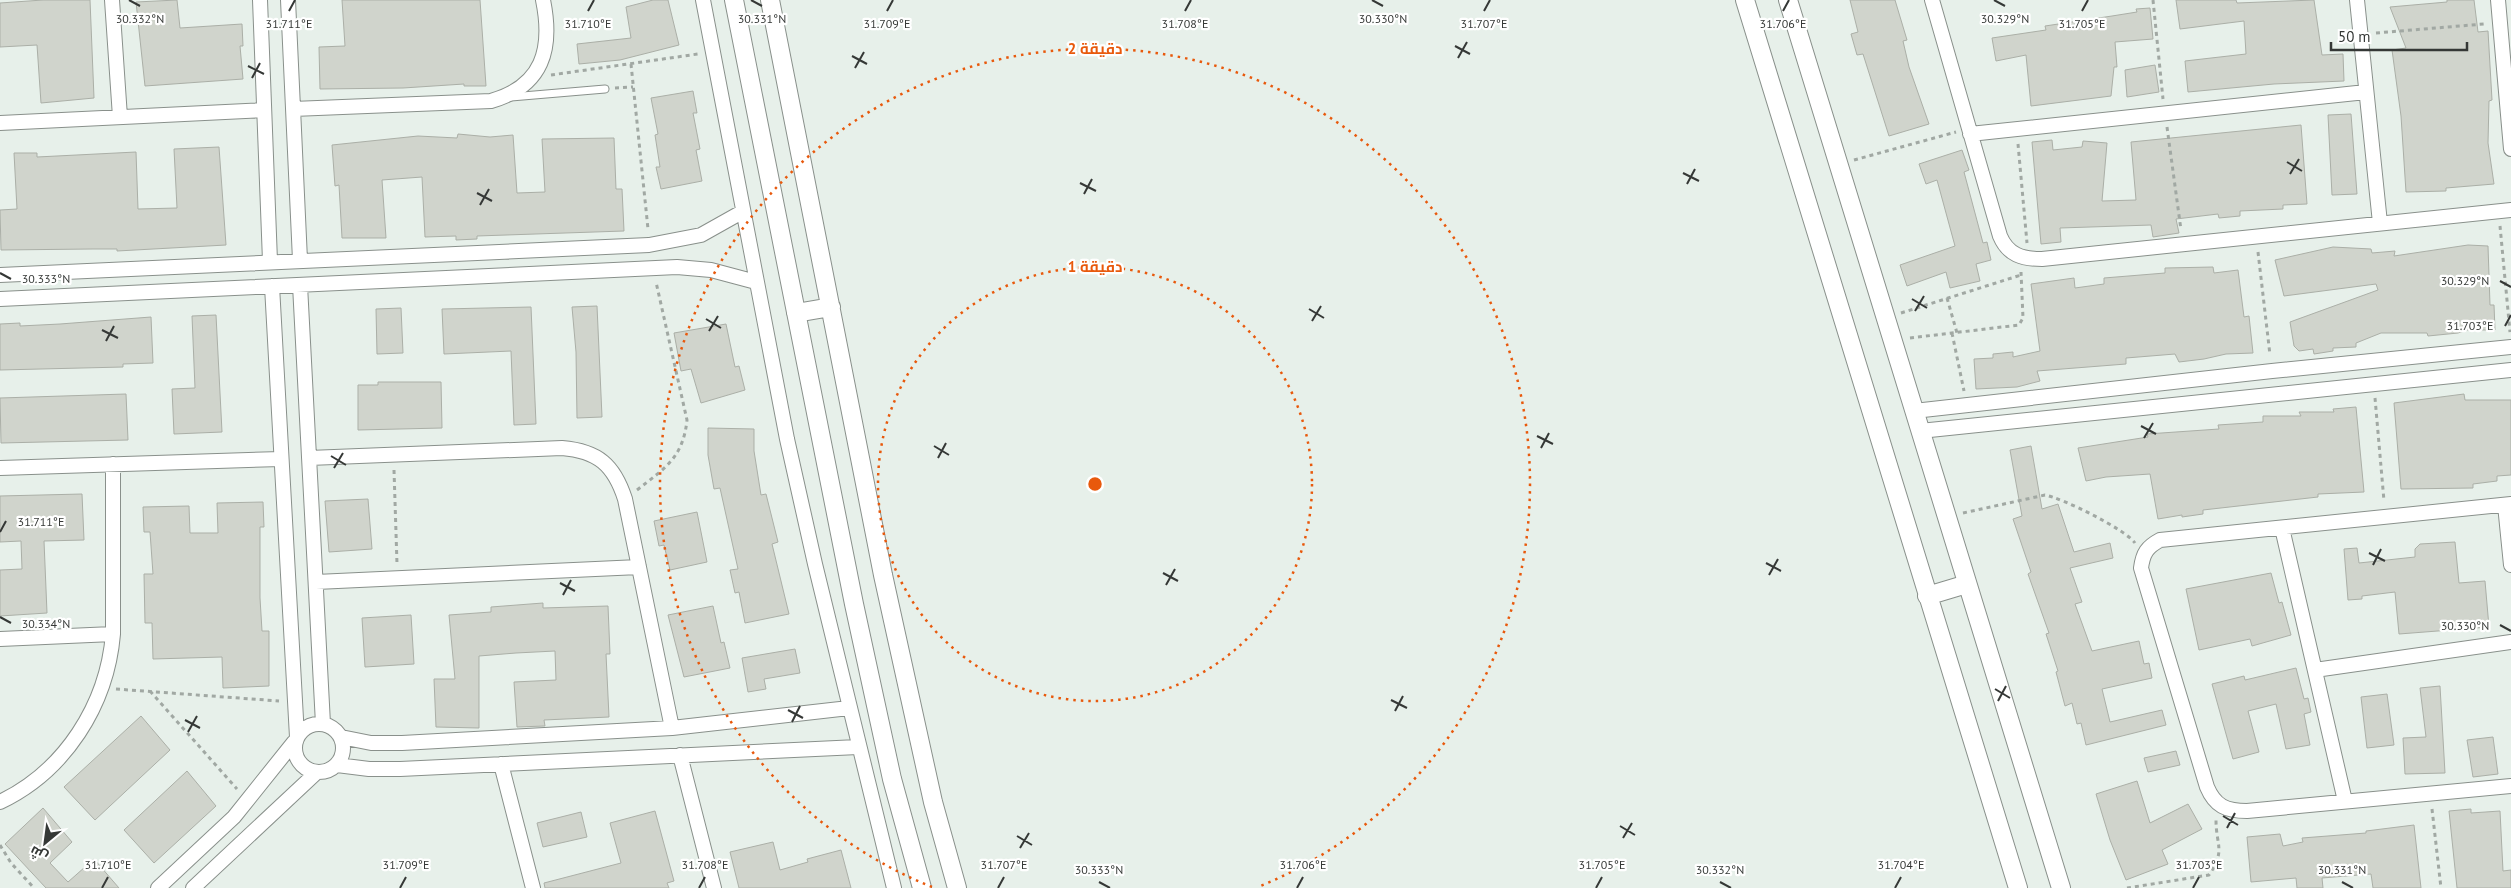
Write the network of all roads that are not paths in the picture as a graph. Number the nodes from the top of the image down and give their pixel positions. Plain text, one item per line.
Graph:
1 (112, 0) edge
2 (260, 0) edge
3 (288, 0) edge
4 (543, 0) edge
5 (703, 0) edge
6 (734, 0) edge
7 (770, 0) edge
8 (1745, 0) edge
9 (1788, 0) edge
10 (1932, 0) edge
11 (2357, 0) edge
12 (2498, 0) edge
13 (604, 89) dead end
14 (2366, 92) junction
15 (503, 98) junction
16 (293, 109) junction
17 (264, 110) junction
18 (120, 117) junction
19 (0, 123) edge
20 (1969, 131) junction
21 (2511, 149) edge
22 (2505, 211) edge
23 (742, 212) junction
24 (2380, 223) junction
25 (630, 246) junction
26 (300, 260) junction
27 (270, 261) junction
28 (631, 270) junction
29 (0, 275) edge
30 (756, 282) junction
31 (300, 284) junction
32 (272, 286) junction
33 (0, 299) edge
34 (831, 307) junction
35 (796, 313) junction
36 (2511, 347) edge
37 (2511, 370) edge
38 (1914, 411) junction
39 (1920, 431) junction
40 (309, 458) junction
41 (281, 459) junction
42 (113, 464) junction
43 (0, 468) edge
44 (2508, 504) edge
45 (2282, 528) junction
46 (2511, 565) edge
47 (638, 567) junction
48 (316, 582) junction
49 (1967, 584) junction
50 (1927, 596) junction
51 (113, 634) junction
52 (0, 639) edge
53 (2511, 642) edge
54 (2315, 670) junction
55 (849, 708) junction
56 (323, 724) junction
57 (672, 728) junction
58 (341, 737) junction
59 (296, 740) junction
60 (858, 747) junction
61 (680, 755) junction
62 (501, 764) junction
63 (337, 765) junction
64 (316, 773) junction
65 (2511, 786) edge
66 (2345, 801) junction
67 (0, 802) edge
68 (158, 888) edge
69 (193, 888) edge
70 (533, 888) edge
71 (714, 888) edge
72 (894, 888) edge
73 (922, 888) edge
74 (957, 888) edge
75 (2018, 888) edge
76 (2061, 888) edge

1 - 18 street
2 - 17 street
3 - 16 street
4 - 15 street
5 - 23 street
6 - 35 street
7 - 34 street
8 - 50 street
9 - 38 street
10 - 20 street
11 - 14 street
12 - 21 street
13 - 15 lane
14 - 20 street
14 - 24 street
15 - 16 street
16 - 26 street
17 - 18 street
17 - 27 street
18 - 19 street
20 - 24 street
22 - 24 street
23 - 25 street
23 - 30 street
25 - 26 street
25 - 28 street
26 - 27 street
27 - 29 street
28 - 30 street
28 - 31 street
30 - 55 street
31 - 32 street
31 - 40 street
32 - 33 street
32 - 41 street
34 - 35 street
34 - 74 street
35 - 73 street
36 - 38 street
37 - 39 street
38 - 39 street
39 - 49 street
40 - 47 street
40 - 48 street
41 - 42 street
41 - 59 street
42 - 43 street
42 - 51 street
44 - 45 street
44 - 46 street
45 - 54 street
45 - 66 street
47 - 48 street
47 - 57 street
48 - 56 street
49 - 50 street
49 - 76 street
50 - 75 street
51 - 52 street
51 - 67 street
53 - 54 street
54 - 66 street
55 - 57 street
55 - 60 street
56 - 58 street
56 - 59 street
57 - 58 street
58 - 63 street
59 - 64 street
59 - 68 street
60 - 61 street
60 - 72 street
61 - 62 street
61 - 71 street
62 - 63 street
62 - 70 street
63 - 64 street
64 - 69 street
65 - 66 street

